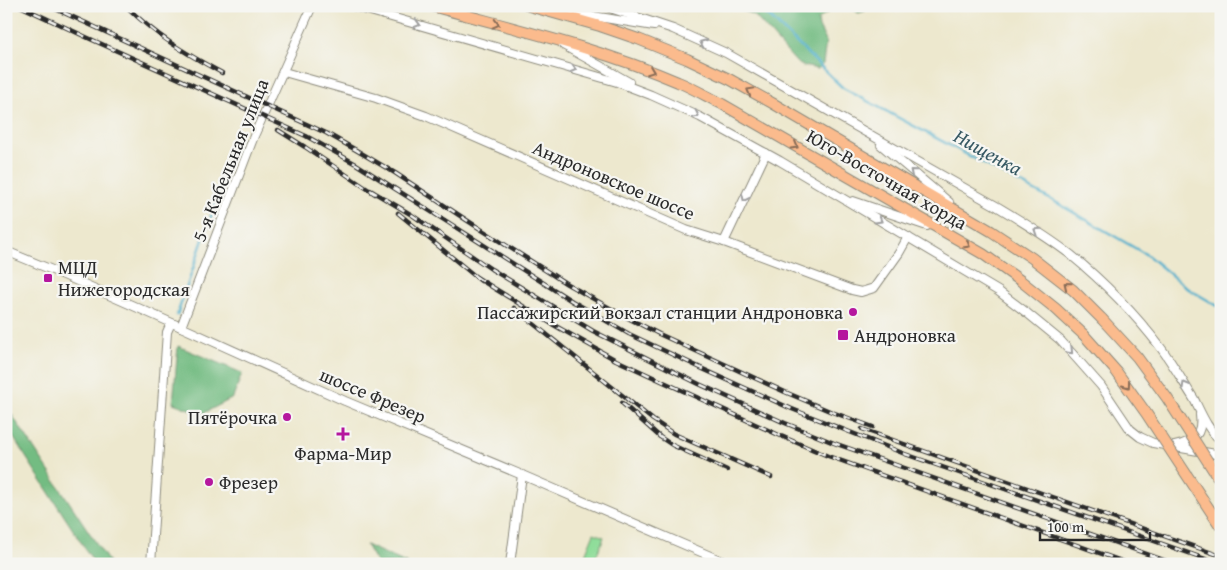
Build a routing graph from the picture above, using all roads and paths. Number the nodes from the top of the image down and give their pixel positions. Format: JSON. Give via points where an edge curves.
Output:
{"nodes":[{"id":1,"x":312,"y":6,"type":"edge"},
{"id":2,"x":353,"y":6,"type":"edge"},
{"id":3,"x":370,"y":6,"type":"edge"},
{"id":4,"x":432,"y":6,"type":"edge"},
{"id":5,"x":530,"y":6,"type":"edge"},
{"id":6,"x":604,"y":6,"type":"edge"},
{"id":7,"x":386,"y":16,"type":"junction"},
{"id":8,"x":673,"y":30,"type":"junction"},
{"id":9,"x":552,"y":39,"type":"junction"},
{"id":10,"x":284,"y":72,"type":"junction"},
{"id":11,"x":651,"y":95,"type":"junction"},
{"id":12,"x":868,"y":134,"type":"junction"},
{"id":13,"x":766,"y":154,"type":"junction"},
{"id":14,"x":836,"y":195,"type":"junction"},
{"id":15,"x":964,"y":215,"type":"junction"},
{"id":16,"x":942,"y":231,"type":"junction"},
{"id":17,"x":908,"y":237,"type":"junction"},
{"id":18,"x":724,"y":242,"type":"junction"},
{"id":19,"x":6,"y":251,"type":"edge"},
{"id":20,"x":170,"y":323,"type":"junction"},
{"id":21,"x":181,"y":327,"type":"junction"},
{"id":22,"x":1199,"y":409,"type":"junction"},
{"id":23,"x":1221,"y":440,"type":"edge"},
{"id":24,"x":1173,"y":446,"type":"junction"},
{"id":25,"x":1221,"y":455,"type":"edge"},
{"id":26,"x":522,"y":475,"type":"junction"},
{"id":27,"x":1221,"y":482,"type":"edge"},
{"id":28,"x":1221,"y":527,"type":"edge"},
{"id":29,"x":726,"y":563,"type":"edge"},
{"id":30,"x":151,"y":564,"type":"edge"},
{"id":31,"x":510,"y":564,"type":"edge"}],
"edges":[{"from":1,"to":10,"type":"street","name":"5-я Кабельная улица"},
{"from":2,"to":7,"type":"street"},
{"from":3,"to":7,"type":"street"},
{"from":4,"to":9,"type":"main road","name":"Юго-Восточная хорда","one_way":true},
{"from":5,"to":8,"type":"street"},
{"from":15,"to":5,"type":"main road","name":"Юго-Восточная хорда","one_way":true,"via":[[687,58],[600,26]]},
{"from":6,"to":8,"type":"street"},
{"from":7,"to":11,"type":"street","one_way":true,"via":[[617,82]]},
{"from":12,"to":8,"type":"street","one_way":true,"via":[[726,53]]},
{"from":9,"to":11,"type":"street"},
{"from":9,"to":16,"type":"main road","name":"Юго-Восточная хорда","one_way":true,"via":[[679,82]]},
{"from":10,"to":18,"type":"street","name":"Андроновское шоссе","via":[[426,116],[686,230]]},
{"from":10,"to":21,"type":"street","name":"5-я Кабельная улица","via":[[254,136]]},
{"from":11,"to":13,"type":"street","one_way":true,"via":[[700,116]]},
{"from":15,"to":12,"type":"street","one_way":true},
{"from":22,"to":12,"type":"street","one_way":true,"via":[[1162,349],[1116,296],[1071,255],[998,207]]},
{"from":13,"to":14,"type":"street"},
{"from":13,"to":18,"type":"street","one_way":true},
{"from":14,"to":16,"type":"street"},
{"from":14,"to":17,"type":"street","one_way":true},
{"from":27,"to":15,"type":"main road","name":"Юго-Восточная хорда","one_way":true,"bridge":true,"via":[[1167,398],[1137,357],[1102,319],[1073,290],[1032,258]]},
{"from":16,"to":28,"type":"main road","name":"Юго-Восточная хорда","one_way":true,"bridge":true,"via":[[1021,281],[1084,335],[1116,370]]},
{"from":17,"to":18,"type":"street","name":"Андроновское шоссе","via":[[874,288],[861,292]]},
{"from":17,"to":24,"type":"street","one_way":true,"via":[[998,291],[1060,340],[1101,386],[1130,429],[1140,438]]},
{"from":19,"to":20,"type":"street","name":"шоссе Фрезер"},
{"from":20,"to":21,"type":"street","name":"шоссе Фрезер"},
{"from":20,"to":30,"type":"street"},
{"from":21,"to":26,"type":"street","name":"шоссе Фрезер","via":[[345,401]]},
{"from":22,"to":23,"type":"street","via":[[1209,428]]},
{"from":22,"to":24,"type":"street","via":[[1201,424],[1197,436],[1187,443]]},
{"from":24,"to":25,"type":"street"},
{"from":26,"to":29,"type":"street","name":"шоссе Фрезер"},
{"from":26,"to":31,"type":"street"}]}
